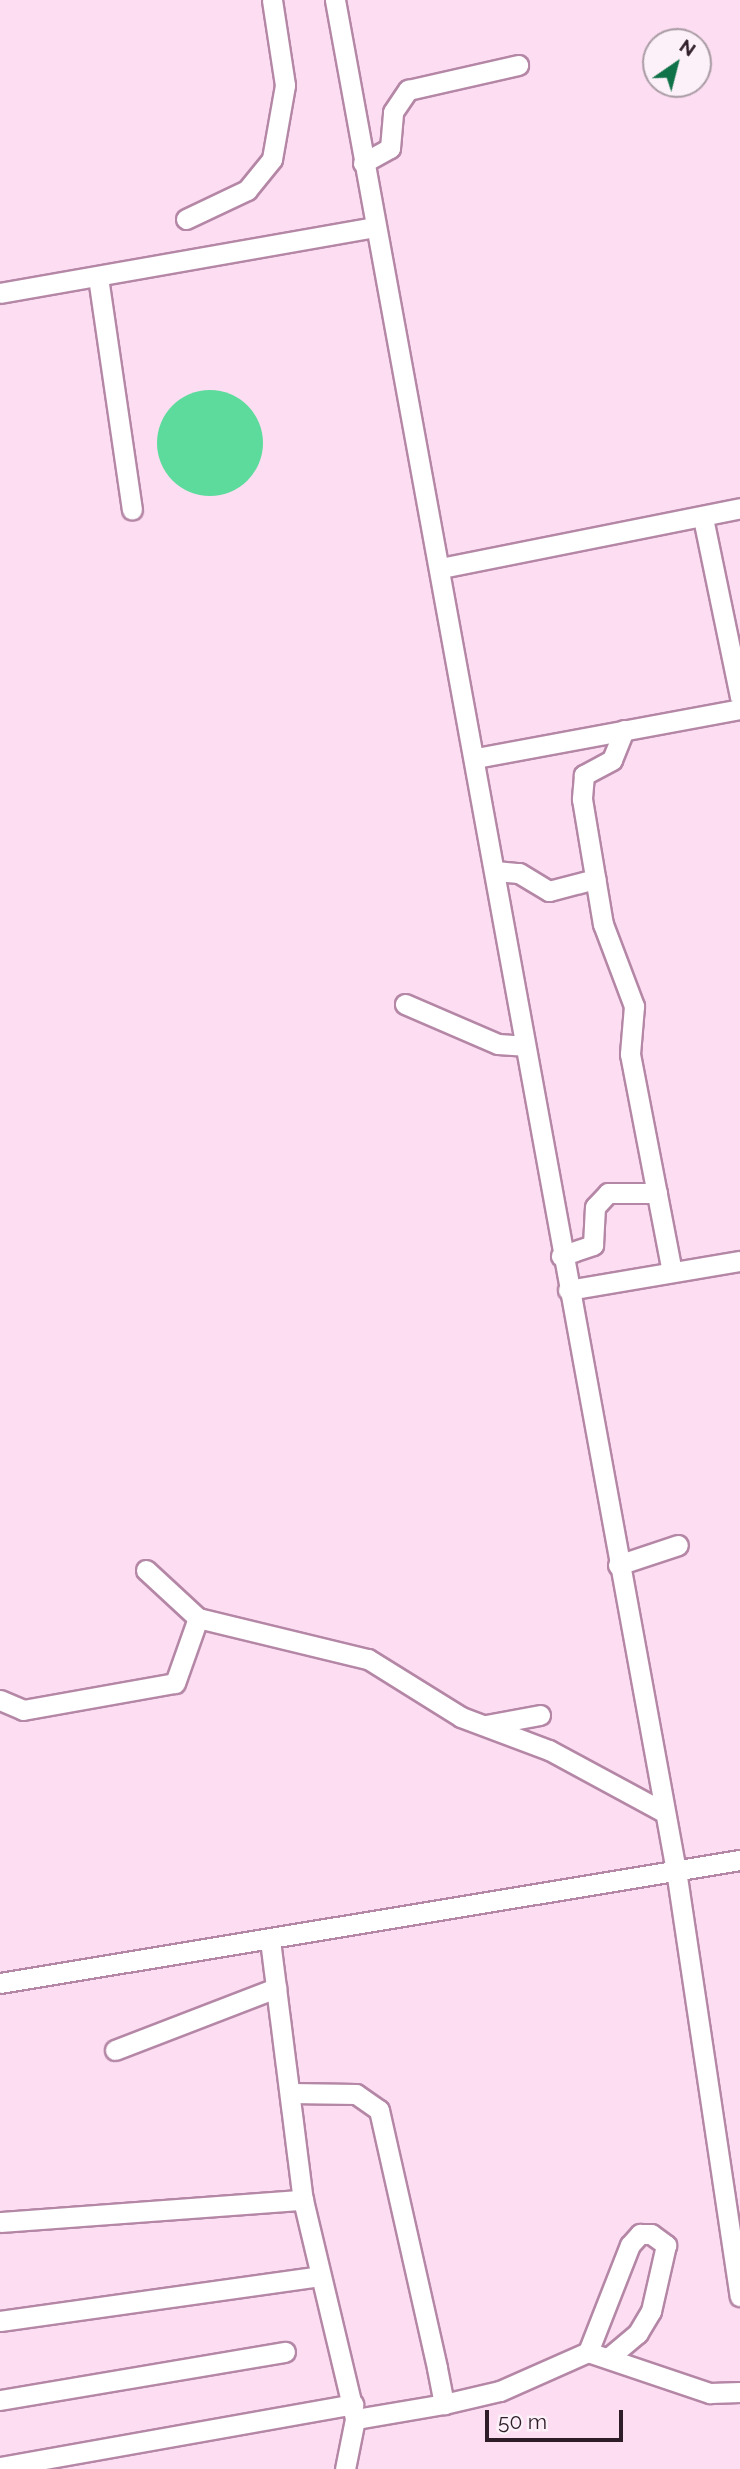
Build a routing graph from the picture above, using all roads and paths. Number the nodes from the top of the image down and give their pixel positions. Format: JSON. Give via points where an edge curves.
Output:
{"nodes":[{"id":1,"x":272,"y":0,"type":"edge"},
{"id":2,"x":335,"y":0,"type":"edge"},
{"id":3,"x":518,"y":65,"type":"dead end"},
{"id":4,"x":363,"y":163,"type":"junction"},
{"id":5,"x":186,"y":219,"type":"dead end"},
{"id":6,"x":373,"y":227,"type":"junction"},
{"id":7,"x":98,"y":278,"type":"junction"},
{"id":8,"x":0,"y":293,"type":"edge"},
{"id":9,"x":740,"y":508,"type":"edge"},
{"id":10,"x":132,"y":510,"type":"dead end"},
{"id":11,"x":703,"y":518,"type":"junction"},
{"id":12,"x":441,"y":568,"type":"junction"},
{"id":13,"x":740,"y":697,"type":"edge"},
{"id":14,"x":740,"y":709,"type":"edge"},
{"id":15,"x":624,"y":730,"type":"junction"},
{"id":16,"x":476,"y":758,"type":"junction"},
{"id":17,"x":495,"y":872,"type":"junction"},
{"id":18,"x":596,"y":879,"type":"junction"},
{"id":19,"x":405,"y":1004,"type":"dead end"},
{"id":20,"x":524,"y":1046,"type":"junction"},
{"id":21,"x":657,"y":1193,"type":"junction"},
{"id":22,"x":561,"y":1256,"type":"junction"},
{"id":23,"x":740,"y":1261,"type":"edge"},
{"id":24,"x":672,"y":1272,"type":"junction"},
{"id":25,"x":568,"y":1290,"type":"junction"},
{"id":26,"x":678,"y":1545,"type":"dead end"},
{"id":27,"x":618,"y":1565,"type":"junction"},
{"id":28,"x":146,"y":1570,"type":"dead end"},
{"id":29,"x":198,"y":1618,"type":"junction"},
{"id":30,"x":0,"y":1700,"type":"edge"},
{"id":31,"x":540,"y":1715,"type":"dead end"},
{"id":32,"x":481,"y":1726,"type":"junction"},
{"id":33,"x":662,"y":1811,"type":"junction"},
{"id":34,"x":740,"y":1860,"type":"edge"},
{"id":35,"x":676,"y":1870,"type":"junction"},
{"id":36,"x":270,"y":1940,"type":"junction"},
{"id":37,"x":0,"y":1983,"type":"edge"},
{"id":38,"x":276,"y":1988,"type":"junction"},
{"id":39,"x":115,"y":2050,"type":"dead end"},
{"id":40,"x":289,"y":2093,"type":"junction"},
{"id":41,"x":303,"y":2200,"type":"junction"},
{"id":42,"x":0,"y":2222,"type":"edge"},
{"id":43,"x":320,"y":2276,"type":"junction"},
{"id":44,"x":740,"y":2296,"type":"edge"},
{"id":45,"x":0,"y":2321,"type":"edge"},
{"id":46,"x":285,"y":2352,"type":"dead end"},
{"id":47,"x":587,"y":2352,"type":"junction"},
{"id":48,"x":611,"y":2356,"type":"junction"},
{"id":49,"x":740,"y":2392,"type":"edge"},
{"id":50,"x":0,"y":2400,"type":"edge"},
{"id":51,"x":444,"y":2404,"type":"junction"},
{"id":52,"x":354,"y":2412,"type":"junction"},
{"id":53,"x":0,"y":2467,"type":"edge"},
{"id":54,"x":345,"y":2469,"type":"edge"}],
"edges":[{"from":1,"to":5,"type":"street","via":[[285,85],[272,159],[247,190]]},
{"from":2,"to":4,"type":"street"},
{"from":3,"to":4,"type":"street","via":[[408,90],[393,112],[390,148]]},
{"from":4,"to":6,"type":"street"},
{"from":6,"to":7,"type":"street"},
{"from":6,"to":12,"type":"street"},
{"from":7,"to":8,"type":"street"},
{"from":7,"to":10,"type":"street"},
{"from":9,"to":11,"type":"street"},
{"from":11,"to":12,"type":"street"},
{"from":11,"to":13,"type":"street"},
{"from":12,"to":16,"type":"street"},
{"from":14,"to":15,"type":"street"},
{"from":15,"to":16,"type":"street"},
{"from":15,"to":18,"type":"street","via":[[612,760],[582,778]]},
{"from":16,"to":17,"type":"street"},
{"from":17,"to":18,"type":"street","via":[[519,873],[549,891]]},
{"from":17,"to":20,"type":"street"},
{"from":18,"to":21,"type":"street","via":[[615,966],[634,1006],[630,1055]]},
{"from":19,"to":20,"type":"street","via":[[498,1044]]},
{"from":20,"to":22,"type":"street"},
{"from":21,"to":22,"type":"street","via":[[608,1193],[595,1207],[593,1245]]},
{"from":21,"to":24,"type":"street"},
{"from":22,"to":25,"type":"street"},
{"from":23,"to":24,"type":"street"},
{"from":24,"to":25,"type":"street"},
{"from":25,"to":27,"type":"street"},
{"from":26,"to":27,"type":"street"},
{"from":27,"to":33,"type":"street"},
{"from":28,"to":29,"type":"street"},
{"from":29,"to":30,"type":"street","via":[[175,1683],[23,1710]]},
{"from":29,"to":32,"type":"street","via":[[368,1659]]},
{"from":31,"to":32,"type":"street"},
{"from":32,"to":33,"type":"street","via":[[549,1750]]},
{"from":33,"to":35,"type":"street"},
{"from":34,"to":35,"type":"street"},
{"from":35,"to":36,"type":"street"},
{"from":35,"to":44,"type":"street"},
{"from":36,"to":37,"type":"street"},
{"from":36,"to":38,"type":"street"},
{"from":38,"to":39,"type":"street"},
{"from":38,"to":40,"type":"street"},
{"from":40,"to":41,"type":"street"},
{"from":40,"to":51,"type":"street","via":[[356,2094],[379,2110]]},
{"from":41,"to":42,"type":"street"},
{"from":41,"to":43,"type":"street"},
{"from":43,"to":45,"type":"street"},
{"from":43,"to":52,"type":"street"},
{"from":46,"to":50,"type":"street"},
{"from":47,"to":48,"type":"street"},
{"from":47,"to":48,"type":"street","via":[[629,2245],[640,2234],[651,2234],[666,2245],[651,2311],[638,2333]]},
{"from":47,"to":51,"type":"street","via":[[500,2392]]},
{"from":48,"to":49,"type":"street","via":[[710,2393]]},
{"from":51,"to":52,"type":"street"},
{"from":52,"to":53,"type":"street"},
{"from":52,"to":54,"type":"street"}]}
